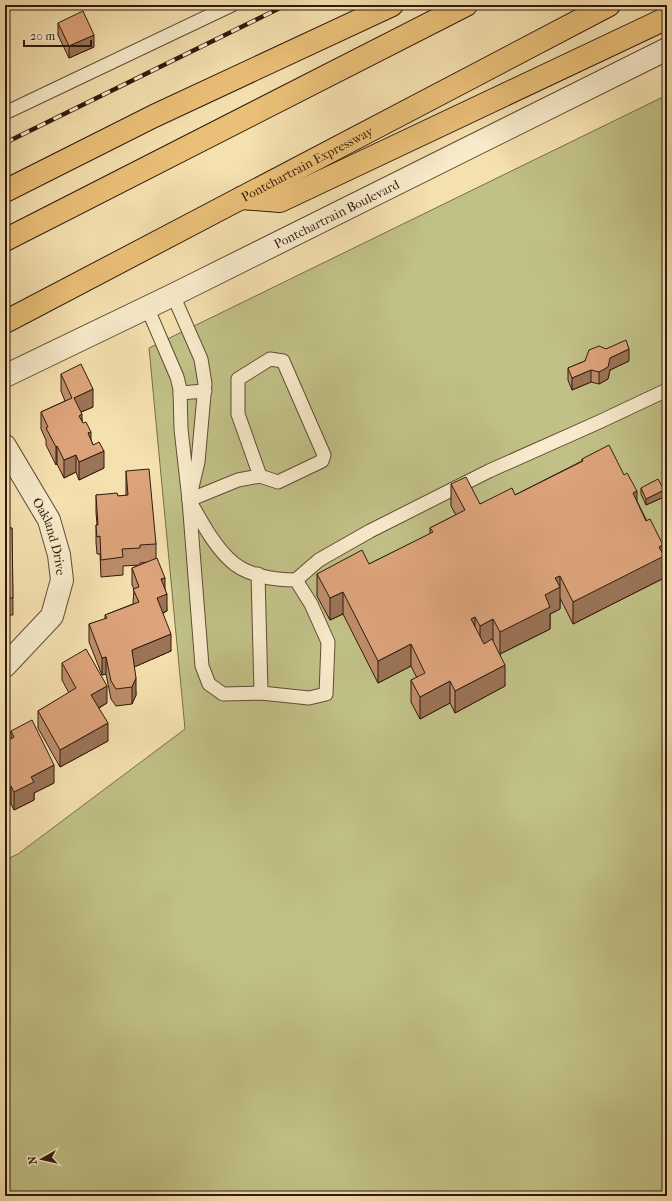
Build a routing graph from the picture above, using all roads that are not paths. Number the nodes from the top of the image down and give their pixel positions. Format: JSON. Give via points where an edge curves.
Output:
{"nodes":[{"id":1,"x":232,"y":5,"type":"edge"},
{"id":2,"x":392,"y":5,"type":"edge"},
{"id":3,"x":466,"y":5,"type":"edge"},
{"id":4,"x":609,"y":5,"type":"edge"},
{"id":5,"x":667,"y":18,"type":"edge"},
{"id":6,"x":667,"y":49,"type":"edge"},
{"id":7,"x":5,"y":113,"type":"edge"},
{"id":8,"x":5,"y":191,"type":"edge"},
{"id":9,"x":241,"y":198,"type":"junction"},
{"id":10,"x":5,"y":240,"type":"edge"},
{"id":11,"x":172,"y":295,"type":"junction"},
{"id":12,"x":147,"y":307,"type":"junction"},
{"id":13,"x":5,"y":322,"type":"edge"},
{"id":14,"x":5,"y":376,"type":"edge"},
{"id":15,"x":667,"y":390,"type":"edge"},
{"id":16,"x":205,"y":391,"type":"junction"},
{"id":17,"x":180,"y":393,"type":"junction"},
{"id":18,"x":5,"y":446,"type":"edge"},
{"id":19,"x":260,"y":476,"type":"junction"},
{"id":20,"x":189,"y":500,"type":"junction"},
{"id":21,"x":258,"y":574,"type":"junction"},
{"id":22,"x":296,"y":580,"type":"junction"},
{"id":23,"x":5,"y":666,"type":"edge"},
{"id":24,"x":261,"y":693,"type":"junction"}],
"edges":[{"from":1,"to":7,"type":"lane"},
{"from":2,"to":8,"type":"highway","via":[[154,116]]},
{"from":3,"to":10,"type":"highway"},
{"from":4,"to":9,"type":"highway","name":"Pontchartrain Expressway"},
{"from":5,"to":9,"type":"highway","via":[[280,201]]},
{"from":6,"to":11,"type":"street","name":"Pontchartrain Boulevard"},
{"from":9,"to":13,"type":"highway","name":"Pontchartrain Expressway"},
{"from":11,"to":12,"type":"street","name":"Pontchartrain Boulevard"},
{"from":11,"to":16,"type":"lane","via":[[201,359]]},
{"from":12,"to":14,"type":"street","name":"Pontchartrain Boulevard"},
{"from":12,"to":17,"type":"lane","via":[[177,377]]},
{"from":15,"to":22,"type":"lane","via":[[489,471],[370,531],[319,560]]},
{"from":16,"to":17,"type":"lane"},
{"from":16,"to":20,"type":"lane","via":[[198,462]]},
{"from":17,"to":20,"type":"lane","via":[[181,430]]},
{"from":18,"to":23,"type":"street","name":"Oakland Drive","via":[[48,520],[59,555],[62,580],[52,616]]},
{"from":19,"to":19,"type":"lane","via":[[278,482],[322,461],[324,455],[283,361],[270,359],[238,379],[238,414]]},
{"from":19,"to":20,"type":"lane","via":[[238,480]]},
{"from":20,"to":21,"type":"lane","via":[[211,536],[230,560],[248,572]]},
{"from":20,"to":24,"type":"lane","via":[[202,666],[209,684],[223,694]]},
{"from":21,"to":22,"type":"lane","via":[[275,580]]},
{"from":21,"to":24,"type":"lane"},
{"from":22,"to":24,"type":"lane","via":[[311,604],[328,642],[326,694],[309,698]]}]}
